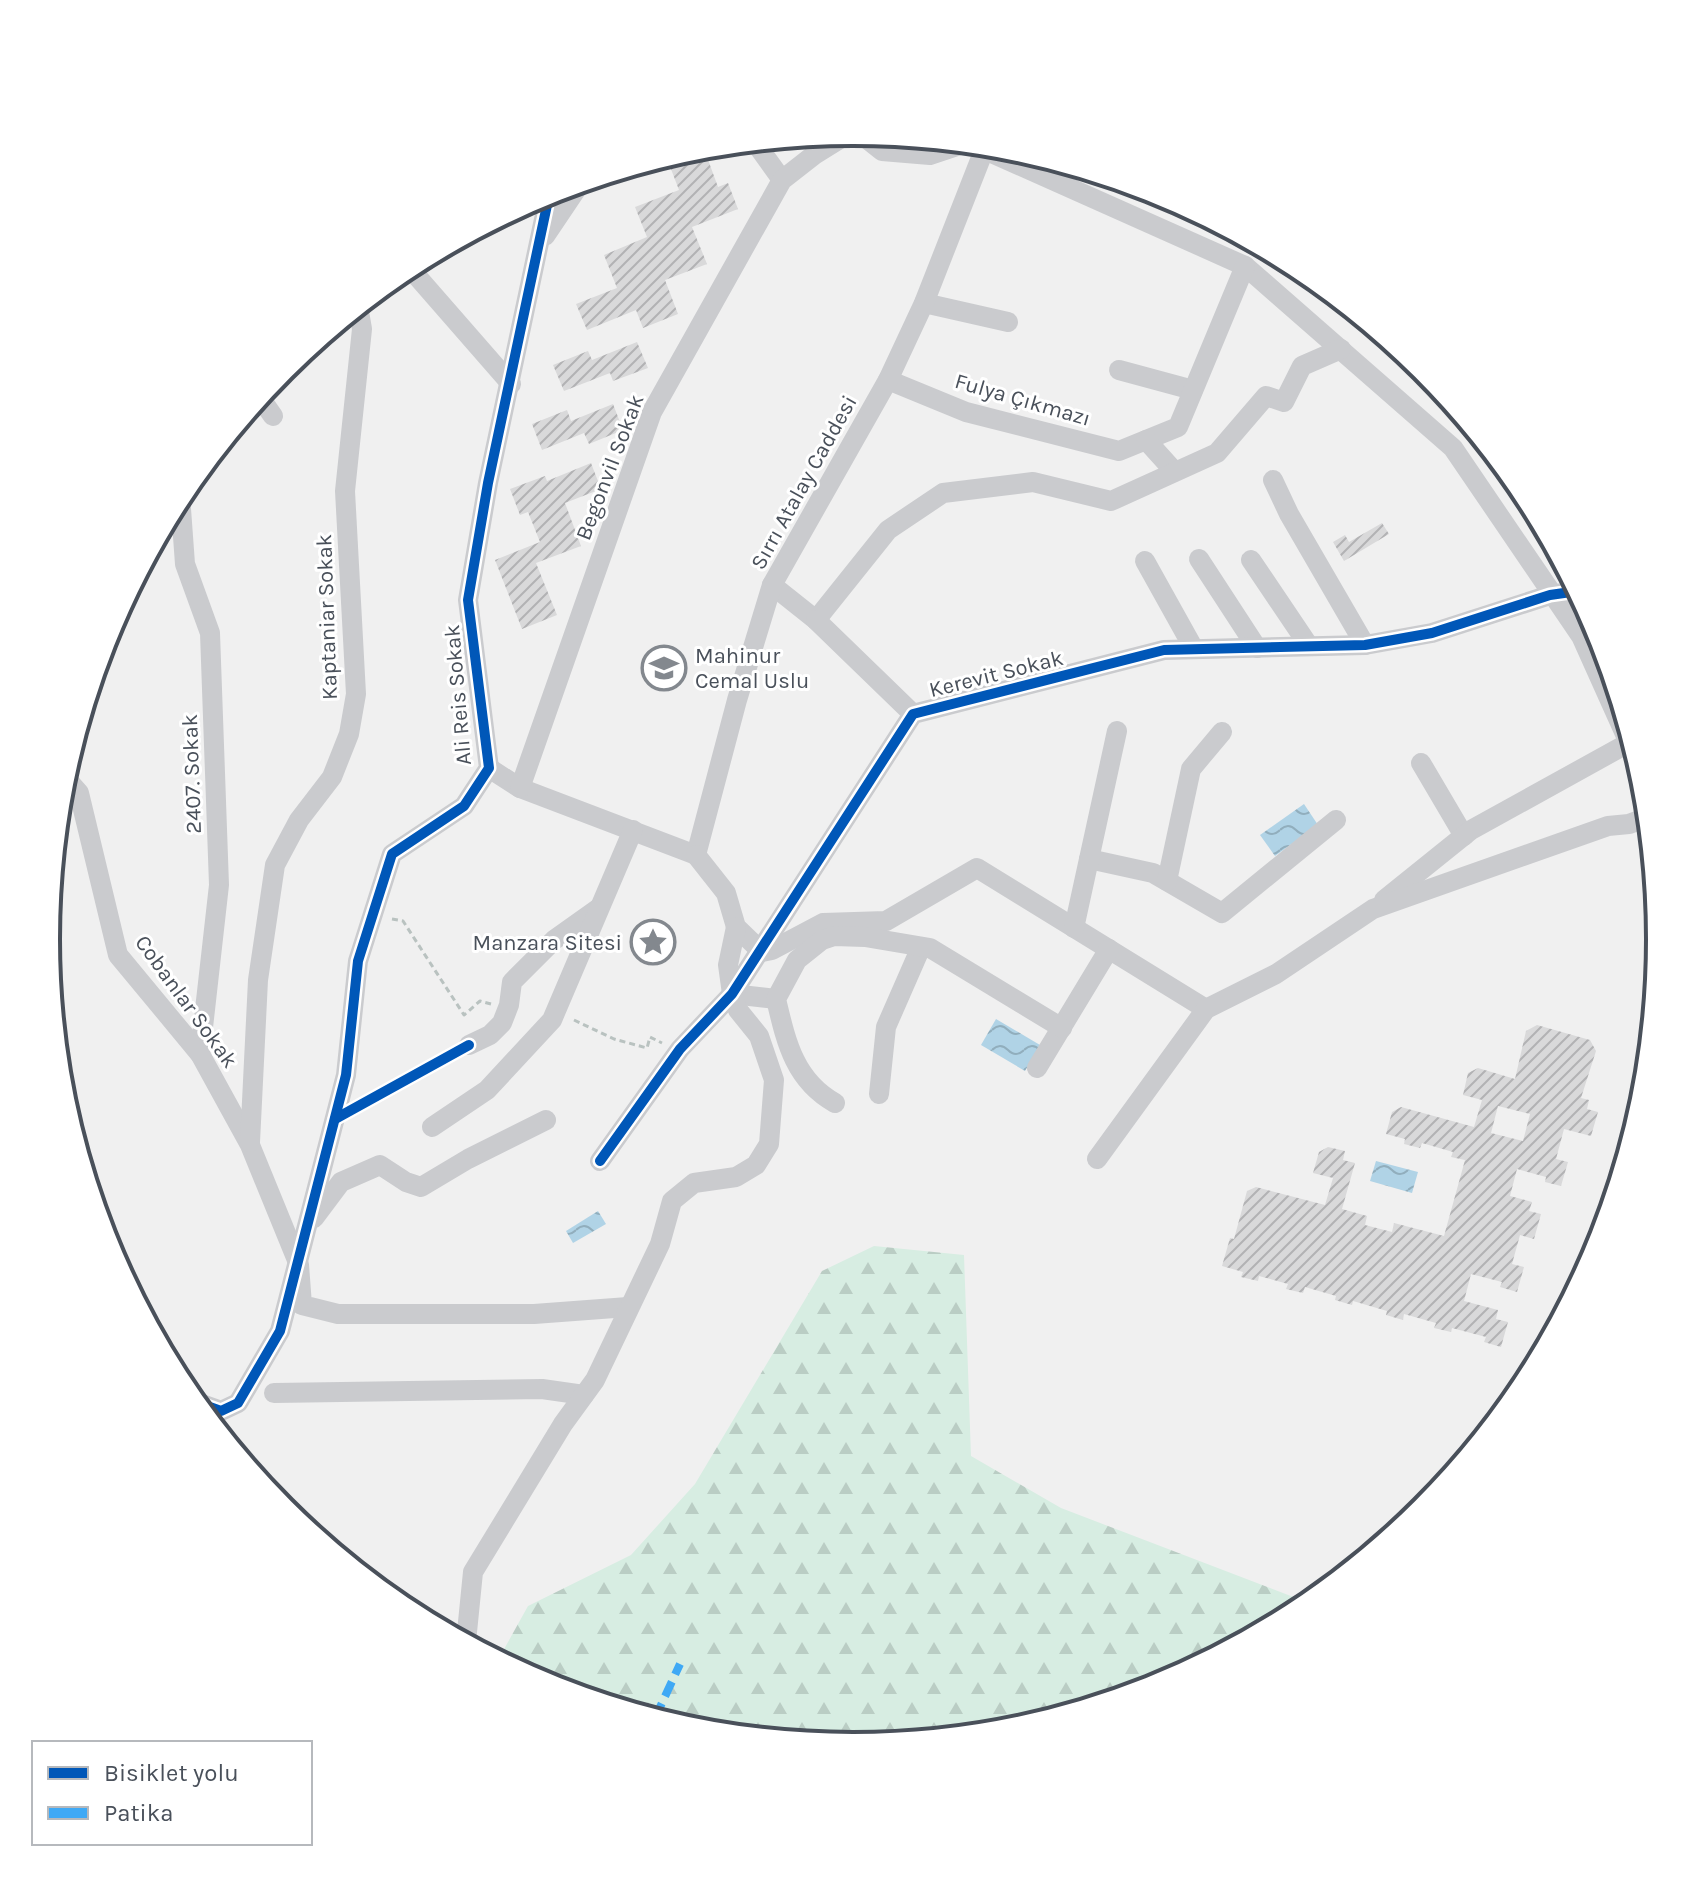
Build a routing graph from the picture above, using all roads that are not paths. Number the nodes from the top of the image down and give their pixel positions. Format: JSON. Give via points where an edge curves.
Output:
{"nodes":[{"id":1,"x":828,"y":146,"type":"edge"},
{"id":2,"x":876,"y":146,"type":"edge"},
{"id":3,"x":761,"y":151,"type":"edge"},
{"id":4,"x":950,"y":151,"type":"edge"},
{"id":5,"x":976,"y":155,"type":"edge"},
{"id":6,"x":1017,"y":163,"type":"edge"},
{"id":7,"x":782,"y":180,"type":"junction"},
{"id":8,"x":570,"y":199,"type":"edge"},
{"id":9,"x":547,"y":207,"type":"edge"},
{"id":10,"x":540,"y":242,"type":"junction"},
{"id":11,"x":1245,"y":266,"type":"junction"},
{"id":12,"x":417,"y":276,"type":"edge"},
{"id":13,"x":924,"y":303,"type":"junction"},
{"id":14,"x":360,"y":317,"type":"edge"},
{"id":15,"x":1008,"y":322,"type":"dead end"},
{"id":16,"x":1341,"y":349,"type":"junction"},
{"id":17,"x":1119,"y":370,"type":"dead end"},
{"id":18,"x":888,"y":380,"type":"junction"},
{"id":19,"x":511,"y":384,"type":"junction"},
{"id":20,"x":1193,"y":390,"type":"junction"},
{"id":21,"x":266,"y":406,"type":"edge"},
{"id":22,"x":273,"y":416,"type":"dead end"},
{"id":23,"x":1146,"y":440,"type":"junction"},
{"id":24,"x":1174,"y":471,"type":"junction"},
{"id":25,"x":1273,"y":480,"type":"dead end"},
{"id":26,"x":182,"y":517,"type":"edge"},
{"id":27,"x":1199,"y":559,"type":"dead end"},
{"id":28,"x":1251,"y":560,"type":"dead end"},
{"id":29,"x":1145,"y":561,"type":"dead end"},
{"id":30,"x":772,"y":585,"type":"junction"},
{"id":31,"x":1566,"y":593,"type":"edge"},
{"id":32,"x":1550,"y":595,"type":"junction"},
{"id":33,"x":816,"y":620,"type":"junction"},
{"id":34,"x":1365,"y":645,"type":"junction"},
{"id":35,"x":1309,"y":646,"type":"junction"},
{"id":36,"x":1257,"y":648,"type":"junction"},
{"id":37,"x":1194,"y":649,"type":"junction"},
{"id":38,"x":1605,"y":686,"type":"edge"},
{"id":39,"x":913,"y":714,"type":"junction"},
{"id":40,"x":1117,"y":731,"type":"dead end"},
{"id":41,"x":1222,"y":732,"type":"dead end"},
{"id":42,"x":1622,"y":747,"type":"edge"},
{"id":43,"x":1421,"y":763,"type":"dead end"},
{"id":44,"x":489,"y":768,"type":"junction"},
{"id":45,"x":520,"y":788,"type":"junction"},
{"id":46,"x":74,"y":791,"type":"edge"},
{"id":47,"x":1336,"y":820,"type":"dead end"},
{"id":48,"x":1637,"y":821,"type":"edge"},
{"id":49,"x":633,"y":830,"type":"junction"},
{"id":50,"x":1464,"y":836,"type":"junction"},
{"id":51,"x":696,"y":855,"type":"junction"},
{"id":52,"x":1089,"y":859,"type":"junction"},
{"id":53,"x":1167,"y":881,"type":"junction"},
{"id":54,"x":599,"y":908,"type":"junction"},
{"id":55,"x":1373,"y":909,"type":"junction"},
{"id":56,"x":736,"y":927,"type":"junction"},
{"id":57,"x":1074,"y":928,"type":"junction"},
{"id":58,"x":921,"y":947,"type":"junction"},
{"id":59,"x":1109,"y":949,"type":"junction"},
{"id":60,"x":762,"y":952,"type":"junction"},
{"id":61,"x":732,"y":994,"type":"junction"},
{"id":62,"x":776,"y":999,"type":"junction"},
{"id":63,"x":1206,"y":1009,"type":"junction"},
{"id":64,"x":1062,"y":1028,"type":"junction"},
{"id":65,"x":469,"y":1045,"type":"dead end"},
{"id":66,"x":200,"y":1054,"type":"junction"},
{"id":67,"x":1037,"y":1068,"type":"dead end"},
{"id":68,"x":879,"y":1094,"type":"dead end"},
{"id":69,"x":835,"y":1103,"type":"dead end"},
{"id":70,"x":546,"y":1120,"type":"dead end"},
{"id":71,"x":432,"y":1127,"type":"dead end"},
{"id":72,"x":250,"y":1145,"type":"junction"},
{"id":73,"x":1097,"y":1159,"type":"dead end"},
{"id":74,"x":600,"y":1161,"type":"dead end"},
{"id":75,"x":309,"y":1224,"type":"junction"},
{"id":76,"x":299,"y":1265,"type":"junction"},
{"id":77,"x":628,"y":1307,"type":"junction"},
{"id":78,"x":274,"y":1393,"type":"dead end"},
{"id":79,"x":584,"y":1395,"type":"junction"},
{"id":80,"x":215,"y":1409,"type":"edge"},
{"id":81,"x":467,"y":1631,"type":"edge"}],
"edges":[{"from":1,"to":7,"type":"street"},
{"from":2,"to":4,"type":"street","via":[[930,155]]},
{"from":3,"to":7,"type":"street"},
{"from":5,"to":13,"type":"street","name":"Sırrı Atalay Caddesi"},
{"from":6,"to":11,"type":"street"},
{"from":7,"to":45,"type":"street","name":"Begonvil Sokak","via":[[652,412]]},
{"from":8,"to":10,"type":"street","name":"Ali Reis Sokak"},
{"from":9,"to":10,"type":"street","name":"Ali Reis Sokak"},
{"from":10,"to":19,"type":"street","name":"Ali Reis Sokak"},
{"from":11,"to":16,"type":"street"},
{"from":11,"to":20,"type":"street","name":"Fulya Çıkmazı"},
{"from":12,"to":19,"type":"street"},
{"from":13,"to":15,"type":"street"},
{"from":13,"to":18,"type":"street","name":"Sırrı Atalay Caddesi"},
{"from":14,"to":72,"type":"street","name":"Kaptaniar Sokak","via":[[345,491],[356,694],[349,734],[332,777],[299,820],[275,865],[258,980]]},
{"from":16,"to":24,"type":"street","via":[[1302,366],[1284,402],[1266,396],[1217,453]]},
{"from":16,"to":32,"type":"street","via":[[1453,448]]},
{"from":17,"to":20,"type":"street"},
{"from":18,"to":23,"type":"street","name":"Fulya Çıkmazı","via":[[966,412],[1119,451]]},
{"from":18,"to":30,"type":"street","name":"Sırrı Atalay Caddesi"},
{"from":19,"to":44,"type":"street","name":"Ali Reis Sokak","via":[[468,600]]},
{"from":20,"to":23,"type":"street","name":"Fulya Çıkmazı","via":[[1178,427]]},
{"from":21,"to":22,"type":"street"},
{"from":23,"to":24,"type":"street"},
{"from":24,"to":33,"type":"street","via":[[1111,501],[1033,482],[943,493],[888,530]]},
{"from":25,"to":34,"type":"street"},
{"from":26,"to":66,"type":"street","name":"2407. Sokak","via":[[185,564],[210,633],[219,885]]},
{"from":27,"to":36,"type":"street"},
{"from":28,"to":35,"type":"street"},
{"from":29,"to":37,"type":"street"},
{"from":30,"to":33,"type":"street"},
{"from":30,"to":51,"type":"street","name":"Sırrı Atalay Caddesi"},
{"from":31,"to":32,"type":"street","name":"Kerevit Sokak"},
{"from":32,"to":34,"type":"street","name":"Kerevit Sokak","via":[[1432,633]]},
{"from":32,"to":38,"type":"street","via":[[1581,636]]},
{"from":33,"to":39,"type":"street","name":"Kerevit Sokak"},
{"from":34,"to":35,"type":"street","name":"Kerevit Sokak"},
{"from":35,"to":36,"type":"street","name":"Kerevit Sokak"},
{"from":36,"to":37,"type":"street","name":"Kerevit Sokak"},
{"from":37,"to":39,"type":"street","name":"Kerevit Sokak","via":[[1164,650]]},
{"from":39,"to":60,"type":"street","name":"Kerevit Sokak"},
{"from":40,"to":52,"type":"street"},
{"from":41,"to":53,"type":"street","via":[[1191,769]]},
{"from":42,"to":50,"type":"street"},
{"from":43,"to":50,"type":"street"},
{"from":44,"to":45,"type":"street"},
{"from":44,"to":75,"type":"street","name":"Ali Reis Sokak","via":[[464,806],[392,854],[358,961],[346,1075]]},
{"from":45,"to":49,"type":"street"},
{"from":46,"to":66,"type":"street","name":"Cobanlar Sokak","via":[[79,793],[118,955]]},
{"from":47,"to":53,"type":"street","via":[[1222,913]]},
{"from":48,"to":55,"type":"street","via":[[1608,826]]},
{"from":49,"to":51,"type":"street"},
{"from":49,"to":54,"type":"street"},
{"from":50,"to":55,"type":"street"},
{"from":51,"to":56,"type":"street","via":[[726,893]]},
{"from":52,"to":53,"type":"street"},
{"from":52,"to":57,"type":"street"},
{"from":54,"to":65,"type":"street","via":[[554,940],[512,982],[502,1023]]},
{"from":54,"to":71,"type":"street","via":[[552,1020],[487,1090]]},
{"from":55,"to":63,"type":"street","via":[[1276,974]]},
{"from":56,"to":60,"type":"street"},
{"from":56,"to":61,"type":"street","via":[[728,965]]},
{"from":57,"to":59,"type":"street"},
{"from":57,"to":60,"type":"street","via":[[977,868],[886,921],[823,923]]},
{"from":58,"to":62,"type":"street","via":[[865,937],[822,940],[797,960]]},
{"from":58,"to":64,"type":"street"},
{"from":58,"to":68,"type":"street","via":[[886,1027]]},
{"from":59,"to":63,"type":"street"},
{"from":59,"to":64,"type":"street"},
{"from":60,"to":61,"type":"street","name":"Kerevit Sokak"},
{"from":61,"to":62,"type":"street"},
{"from":61,"to":74,"type":"street","name":"Kerevit Sokak","via":[[680,1049]]},
{"from":61,"to":77,"type":"street","via":[[759,1036],[774,1080],[769,1144],[756,1165],[736,1177],[694,1183],[672,1201],[660,1244]]},
{"from":62,"to":69,"type":"street","via":[[800,1072]]},
{"from":63,"to":73,"type":"street"},
{"from":64,"to":67,"type":"street"},
{"from":66,"to":72,"type":"street","name":"Cobanlar Sokak"},
{"from":70,"to":75,"type":"street","via":[[421,1187],[380,1165],[361,1173],[341,1182]]},
{"from":72,"to":76,"type":"street","name":"Cobanlar Sokak"},
{"from":75,"to":76,"type":"street","name":"Ali Reis Sokak"},
{"from":76,"to":77,"type":"street","name":"Cobanlar Sokak","via":[[302,1305],[338,1314],[534,1314]]},
{"from":76,"to":80,"type":"street","name":"Ali Reis Sokak","via":[[280,1331],[238,1403]]},
{"from":77,"to":79,"type":"street"},
{"from":78,"to":79,"type":"street","via":[[542,1389]]},
{"from":79,"to":81,"type":"street","via":[[473,1572]]}]}
